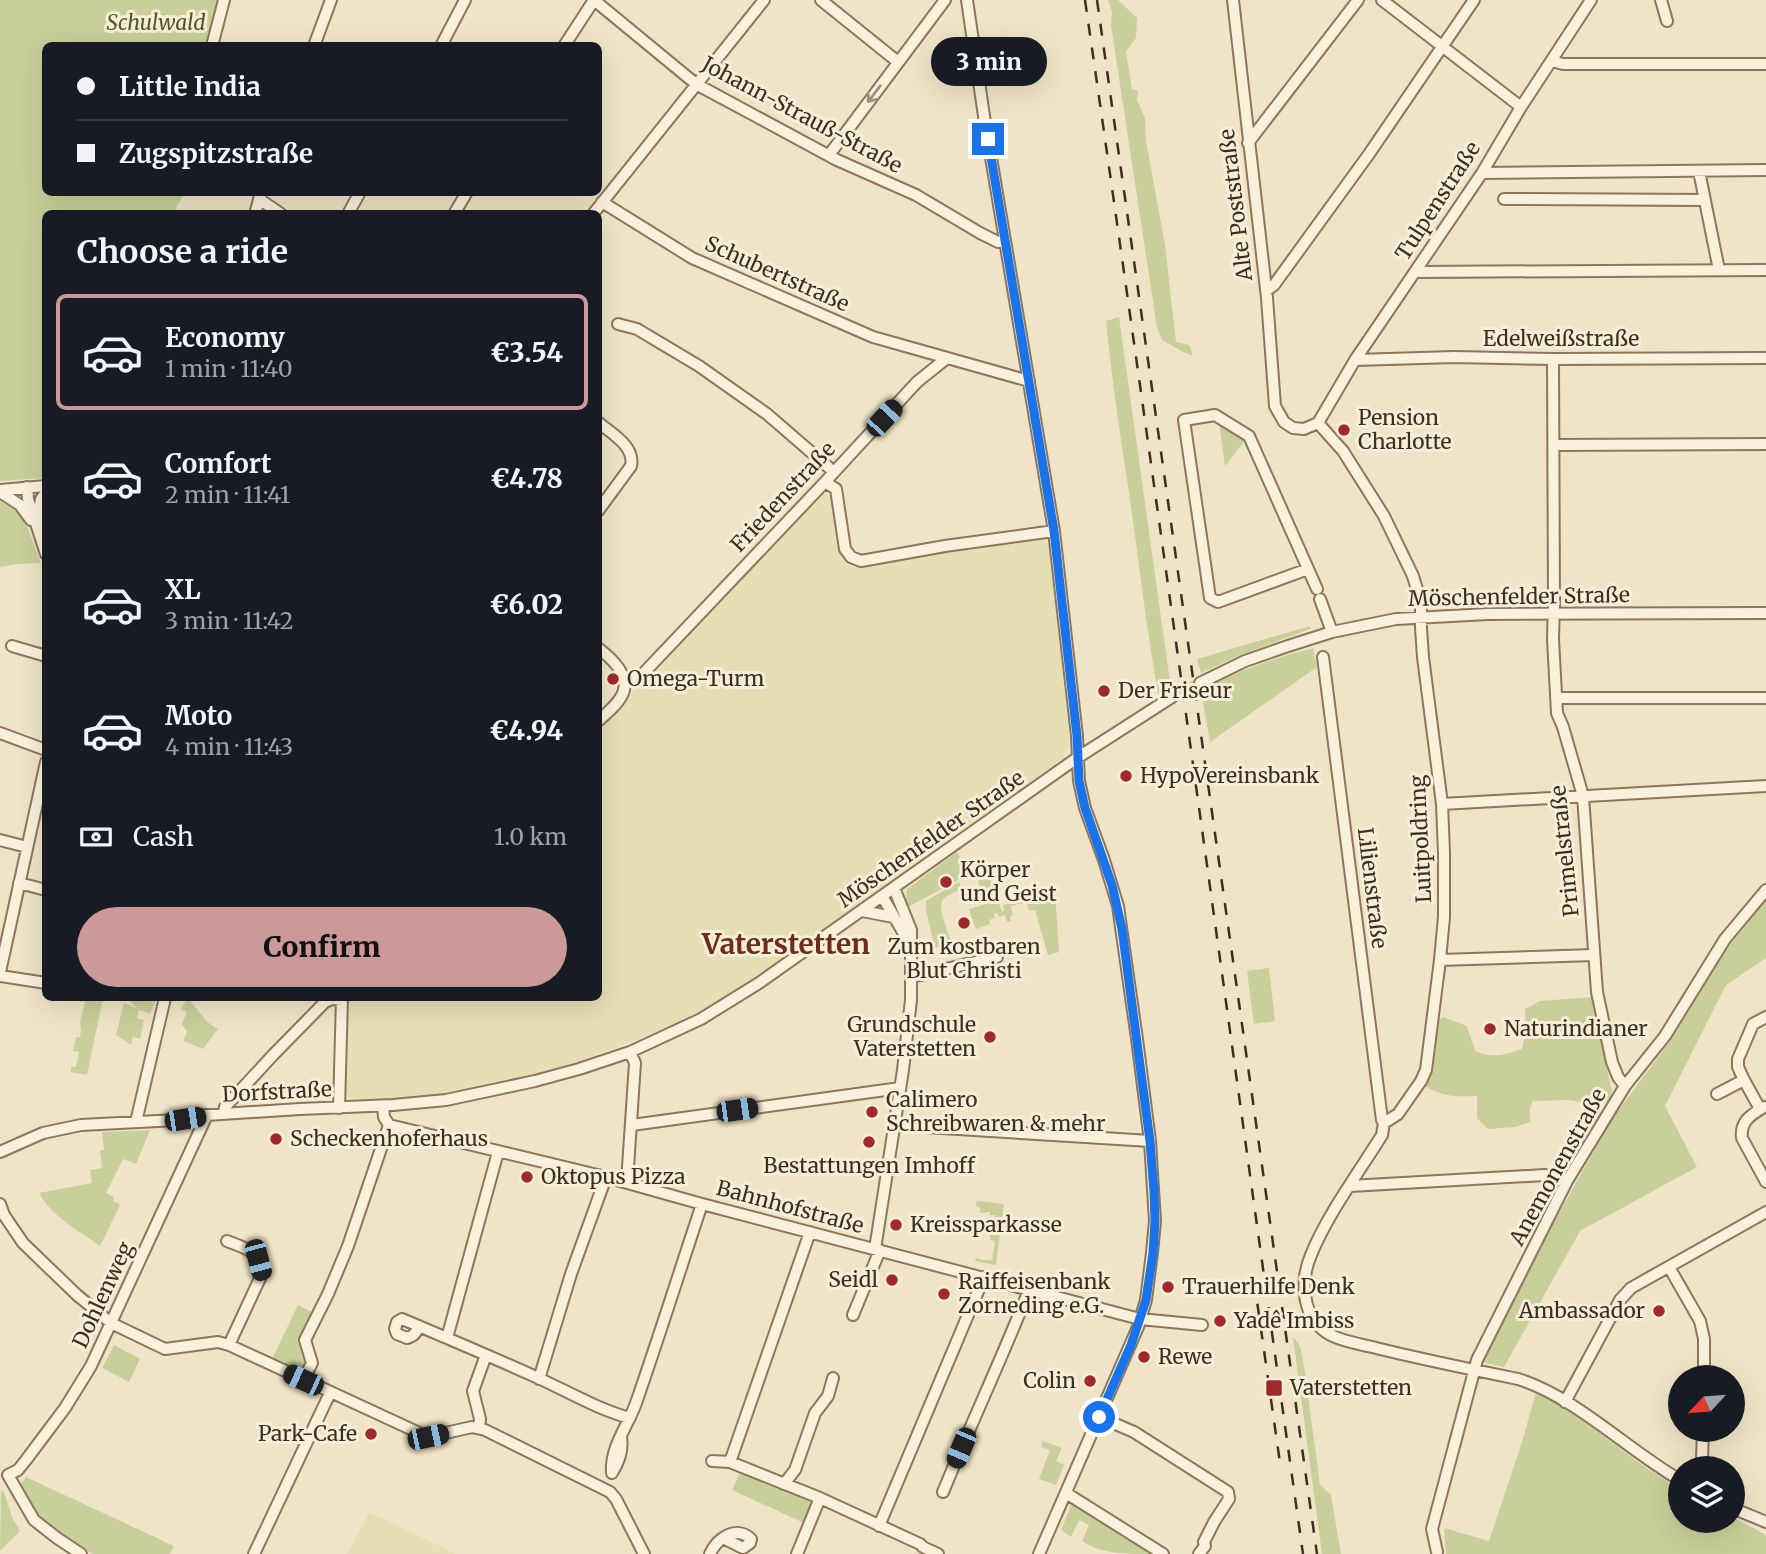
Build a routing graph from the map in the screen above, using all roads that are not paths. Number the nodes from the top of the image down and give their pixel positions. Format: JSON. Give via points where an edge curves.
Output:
{"nodes":[{"id":1,"x":224,"y":0,"type":"edge"},
{"id":2,"x":331,"y":0,"type":"edge"},
{"id":3,"x":465,"y":0,"type":"edge"},
{"id":4,"x":594,"y":0,"type":"edge"},
{"id":5,"x":764,"y":0,"type":"edge"},
{"id":6,"x":821,"y":0,"type":"edge"},
{"id":7,"x":945,"y":0,"type":"edge"},
{"id":8,"x":967,"y":0,"type":"edge"},
{"id":9,"x":1233,"y":0,"type":"edge"},
{"id":10,"x":1358,"y":0,"type":"edge"},
{"id":11,"x":1382,"y":0,"type":"edge"},
{"id":12,"x":1474,"y":0,"type":"edge"},
{"id":13,"x":1591,"y":0,"type":"edge"},
{"id":14,"x":1661,"y":0,"type":"edge"},
{"id":15,"x":1667,"y":20,"type":"dead end"},
{"id":16,"x":213,"y":42,"type":"edge"},
{"id":17,"x":315,"y":42,"type":"edge"},
{"id":18,"x":443,"y":42,"type":"edge"},
{"id":19,"x":567,"y":42,"type":"edge"},
{"id":20,"x":1442,"y":46,"type":"junction"},
{"id":21,"x":1552,"y":61,"type":"junction"},
{"id":22,"x":898,"y":62,"type":"junction"},
{"id":23,"x":1766,"y":64,"type":"edge"},
{"id":24,"x":696,"y":84,"type":"junction"},
{"id":25,"x":1521,"y":107,"type":"junction"},
{"id":26,"x":1248,"y":143,"type":"junction"},
{"id":27,"x":828,"y":155,"type":"junction"},
{"id":28,"x":1766,"y":170,"type":"edge"},
{"id":29,"x":1699,"y":172,"type":"junction"},
{"id":30,"x":1482,"y":173,"type":"junction"},
{"id":31,"x":260,"y":196,"type":"edge"},
{"id":32,"x":1504,"y":199,"type":"dead end"},
{"id":33,"x":1705,"y":200,"type":"junction"},
{"id":34,"x":602,"y":201,"type":"junction"},
{"id":35,"x":276,"y":210,"type":"edge"},
{"id":36,"x":596,"y":210,"type":"edge"},
{"id":37,"x":1005,"y":242,"type":"junction"},
{"id":38,"x":1719,"y":270,"type":"junction"},
{"id":39,"x":1766,"y":270,"type":"edge"},
{"id":40,"x":1416,"y":272,"type":"junction"},
{"id":41,"x":1266,"y":291,"type":"junction"},
{"id":42,"x":618,"y":324,"type":"dead end"},
{"id":43,"x":947,"y":358,"type":"junction"},
{"id":44,"x":1766,"y":358,"type":"edge"},
{"id":45,"x":1553,"y":359,"type":"junction"},
{"id":46,"x":1355,"y":360,"type":"junction"},
{"id":47,"x":1029,"y":381,"type":"junction"},
{"id":48,"x":1318,"y":424,"type":"junction"},
{"id":49,"x":602,"y":425,"type":"edge"},
{"id":50,"x":1766,"y":444,"type":"edge"},
{"id":51,"x":1554,"y":445,"type":"junction"},
{"id":52,"x":834,"y":472,"type":"junction"},
{"id":53,"x":825,"y":482,"type":"junction"},
{"id":54,"x":42,"y":485,"type":"edge"},
{"id":55,"x":27,"y":487,"type":"junction"},
{"id":56,"x":0,"y":491,"type":"edge"},
{"id":57,"x":42,"y":499,"type":"edge"},
{"id":58,"x":602,"y":506,"type":"edge"},
{"id":59,"x":37,"y":528,"type":"junction"},
{"id":60,"x":1054,"y":531,"type":"junction"},
{"id":61,"x":42,"y":542,"type":"edge"},
{"id":62,"x":1308,"y":569,"type":"junction"},
{"id":63,"x":1766,"y":613,"type":"edge"},
{"id":64,"x":1554,"y":614,"type":"junction"},
{"id":65,"x":1421,"y":617,"type":"junction"},
{"id":66,"x":1332,"y":632,"type":"junction"},
{"id":67,"x":12,"y":646,"type":"dead end"},
{"id":68,"x":602,"y":651,"type":"edge"},
{"id":69,"x":42,"y":655,"type":"edge"},
{"id":70,"x":1322,"y":657,"type":"dead end"},
{"id":71,"x":623,"y":678,"type":"junction"},
{"id":72,"x":1200,"y":682,"type":"tunnel mouth"},
{"id":73,"x":1172,"y":697,"type":"tunnel mouth"},
{"id":74,"x":1556,"y":698,"type":"junction"},
{"id":75,"x":1766,"y":698,"type":"edge"},
{"id":76,"x":602,"y":717,"type":"edge"},
{"id":77,"x":0,"y":733,"type":"edge"},
{"id":78,"x":42,"y":749,"type":"edge"},
{"id":79,"x":1077,"y":758,"type":"junction"},
{"id":80,"x":42,"y":780,"type":"edge"},
{"id":81,"x":1766,"y":786,"type":"edge"},
{"id":82,"x":1583,"y":796,"type":"junction"},
{"id":83,"x":1442,"y":804,"type":"junction"},
{"id":84,"x":32,"y":825,"type":"junction"},
{"id":85,"x":42,"y":827,"type":"edge"},
{"id":86,"x":0,"y":840,"type":"edge"},
{"id":87,"x":27,"y":847,"type":"junction"},
{"id":88,"x":19,"y":883,"type":"junction"},
{"id":89,"x":894,"y":888,"type":"junction"},
{"id":90,"x":42,"y":889,"type":"edge"},
{"id":91,"x":1766,"y":890,"type":"edge"},
{"id":92,"x":882,"y":896,"type":"junction"},
{"id":93,"x":862,"y":911,"type":"junction"},
{"id":94,"x":893,"y":917,"type":"junction"},
{"id":95,"x":911,"y":947,"type":"junction"},
{"id":96,"x":1594,"y":956,"type":"junction"},
{"id":97,"x":997,"y":957,"type":"dead end"},
{"id":98,"x":1440,"y":960,"type":"junction"},
{"id":99,"x":0,"y":974,"type":"edge"},
{"id":100,"x":912,"y":977,"type":"junction"},
{"id":101,"x":42,"y":982,"type":"edge"},
{"id":102,"x":164,"y":1001,"type":"edge"},
{"id":103,"x":327,"y":1001,"type":"edge"},
{"id":104,"x":342,"y":1001,"type":"edge"},
{"id":105,"x":1766,"y":1017,"type":"edge"},
{"id":106,"x":630,"y":1052,"type":"junction"},
{"id":107,"x":1744,"y":1080,"type":"junction"},
{"id":108,"x":1625,"y":1086,"type":"junction"},
{"id":109,"x":900,"y":1088,"type":"junction"},
{"id":110,"x":1717,"y":1094,"type":"dead end"},
{"id":111,"x":388,"y":1105,"type":"junction"},
{"id":112,"x":339,"y":1108,"type":"junction"},
{"id":113,"x":1763,"y":1108,"type":"edge"},
{"id":114,"x":224,"y":1114,"type":"junction"},
{"id":115,"x":208,"y":1115,"type":"junction"},
{"id":116,"x":136,"y":1122,"type":"junction"},
{"id":117,"x":1384,"y":1123,"type":"junction"},
{"id":118,"x":389,"y":1125,"type":"junction"},
{"id":119,"x":632,"y":1125,"type":"junction"},
{"id":120,"x":894,"y":1125,"type":"junction"},
{"id":121,"x":1150,"y":1141,"type":"junction"},
{"id":122,"x":0,"y":1152,"type":"edge"},
{"id":123,"x":498,"y":1152,"type":"junction"},
{"id":124,"x":606,"y":1177,"type":"junction"},
{"id":125,"x":1567,"y":1181,"type":"junction"},
{"id":126,"x":627,"y":1182,"type":"junction"},
{"id":127,"x":1766,"y":1182,"type":"edge"},
{"id":128,"x":1350,"y":1186,"type":"junction"},
{"id":129,"x":0,"y":1204,"type":"edge"},
{"id":130,"x":702,"y":1204,"type":"junction"},
{"id":131,"x":1766,"y":1212,"type":"edge"},
{"id":132,"x":810,"y":1232,"type":"junction"},
{"id":133,"x":227,"y":1241,"type":"dead end"},
{"id":134,"x":877,"y":1250,"type":"junction"},
{"id":135,"x":1669,"y":1267,"type":"junction"},
{"id":136,"x":984,"y":1277,"type":"junction"},
{"id":137,"x":1028,"y":1290,"type":"junction"},
{"id":138,"x":853,"y":1315,"type":"dead end"},
{"id":139,"x":1140,"y":1319,"type":"junction"},
{"id":140,"x":111,"y":1323,"type":"junction"},
{"id":141,"x":1202,"y":1325,"type":"dead end"},
{"id":142,"x":419,"y":1326,"type":"dead end"},
{"id":143,"x":447,"y":1338,"type":"junction"},
{"id":144,"x":229,"y":1345,"type":"junction"},
{"id":145,"x":486,"y":1356,"type":"junction"},
{"id":146,"x":1704,"y":1365,"type":"edge"},
{"id":147,"x":1473,"y":1370,"type":"junction"},
{"id":148,"x":539,"y":1378,"type":"junction"},
{"id":149,"x":834,"y":1378,"type":"dead end"},
{"id":150,"x":303,"y":1380,"type":"junction"},
{"id":151,"x":330,"y":1393,"type":"junction"},
{"id":152,"x":1565,"y":1402,"type":"junction"},
{"id":153,"x":1099,"y":1417,"type":"junction"},
{"id":154,"x":630,"y":1418,"type":"junction"},
{"id":155,"x":479,"y":1428,"type":"junction"},
{"id":156,"x":712,"y":1461,"type":"dead end"},
{"id":157,"x":730,"y":1462,"type":"junction"},
{"id":158,"x":1668,"y":1472,"type":"edge"},
{"id":159,"x":4,"y":1473,"type":"edge"},
{"id":160,"x":784,"y":1484,"type":"junction"},
{"id":161,"x":610,"y":1492,"type":"junction"},
{"id":162,"x":943,"y":1492,"type":"dead end"},
{"id":163,"x":1066,"y":1493,"type":"junction"},
{"id":164,"x":820,"y":1498,"type":"junction"},
{"id":165,"x":1745,"y":1514,"type":"edge"},
{"id":166,"x":1763,"y":1522,"type":"edge"},
{"id":167,"x":879,"y":1526,"type":"junction"},
{"id":168,"x":723,"y":1538,"type":"dead end"},
{"id":169,"x":1437,"y":1552,"type":"dead end"},
{"id":170,"x":81,"y":1554,"type":"edge"},
{"id":171,"x":254,"y":1554,"type":"edge"},
{"id":172,"x":644,"y":1554,"type":"edge"},
{"id":173,"x":710,"y":1554,"type":"edge"},
{"id":174,"x":797,"y":1554,"type":"edge"},
{"id":175,"x":938,"y":1554,"type":"edge"},
{"id":176,"x":1039,"y":1554,"type":"edge"},
{"id":177,"x":1163,"y":1554,"type":"edge"},
{"id":178,"x":1199,"y":1554,"type":"edge"}],
"edges":[{"from":1,"to":16,"type":"street"},
{"from":2,"to":17,"type":"street"},
{"from":3,"to":18,"type":"street"},
{"from":4,"to":19,"type":"street"},
{"from":4,"to":24,"type":"street","name":"Johann-Strauß-Straße"},
{"from":5,"to":24,"type":"street"},
{"from":6,"to":22,"type":"street"},
{"from":7,"to":22,"type":"street"},
{"from":8,"to":37,"type":"street"},
{"from":9,"to":26,"type":"street","name":"Alte Poststraße"},
{"from":10,"to":26,"type":"street"},
{"from":11,"to":20,"type":"street"},
{"from":12,"to":20,"type":"street"},
{"from":13,"to":21,"type":"street","name":"Tulpenstraße"},
{"from":14,"to":15,"type":"street"},
{"from":20,"to":25,"type":"street"},
{"from":20,"to":41,"type":"street","via":[[1362,164]]},
{"from":21,"to":23,"type":"street"},
{"from":21,"to":25,"type":"street","name":"Tulpenstraße"},
{"from":22,"to":27,"type":"street","one_way":true},
{"from":24,"to":27,"type":"street","name":"Johann-Strauß-Straße"},
{"from":24,"to":34,"type":"street"},
{"from":25,"to":30,"type":"street","name":"Tulpenstraße"},
{"from":26,"to":41,"type":"street","name":"Alte Poststraße"},
{"from":27,"to":37,"type":"street","name":"Johann-Strauß-Straße"},
{"from":28,"to":29,"type":"street"},
{"from":29,"to":30,"type":"street"},
{"from":29,"to":33,"type":"street"},
{"from":30,"to":40,"type":"street","name":"Tulpenstraße"},
{"from":31,"to":35,"type":"street"},
{"from":32,"to":33,"type":"street"},
{"from":33,"to":38,"type":"street"},
{"from":34,"to":36,"type":"street"},
{"from":34,"to":43,"type":"street","name":"Schubertstraße","via":[[692,258],[873,337]]},
{"from":37,"to":47,"type":"street"},
{"from":38,"to":39,"type":"street"},
{"from":38,"to":40,"type":"street"},
{"from":40,"to":46,"type":"street","name":"Tulpenstraße"},
{"from":41,"to":48,"type":"street","name":"Alte Poststraße","via":[[1275,405],[1293,428]]},
{"from":42,"to":52,"type":"street","via":[[637,329],[699,366],[767,414]]},
{"from":43,"to":47,"type":"street"},
{"from":43,"to":52,"type":"street","name":"Friedenstraße","via":[[917,382]]},
{"from":44,"to":45,"type":"street","name":"Edelweißstraße"},
{"from":45,"to":46,"type":"street","name":"Edelweißstraße"},
{"from":45,"to":51,"type":"street","name":"Primelstraße"},
{"from":46,"to":48,"type":"street","name":"Tulpenstraße"},
{"from":47,"to":60,"type":"street"},
{"from":48,"to":65,"type":"street","name":"Luitpoldring","via":[[1343,451],[1384,516],[1413,576]]},
{"from":49,"to":58,"type":"street","via":[[633,458]]},
{"from":50,"to":51,"type":"street"},
{"from":51,"to":64,"type":"street","name":"Primelstraße"},
{"from":52,"to":53,"type":"street","name":"Friedenstraße"},
{"from":53,"to":60,"type":"street","via":[[836,489],[845,549],[861,561]]},
{"from":53,"to":71,"type":"street","name":"Friedenstraße","via":[[638,679]]},
{"from":54,"to":55,"type":"street"},
{"from":55,"to":56,"type":"street"},
{"from":55,"to":59,"type":"street"},
{"from":56,"to":59,"type":"street","via":[[20,505]]},
{"from":57,"to":59,"type":"street"},
{"from":59,"to":61,"type":"street"},
{"from":60,"to":79,"type":"street"},
{"from":62,"to":62,"type":"street","via":[[1218,602],[1210,598],[1184,420],[1215,415],[1250,436]]},
{"from":62,"to":66,"type":"street"},
{"from":63,"to":64,"type":"street","name":"Möschenfelder Straße"},
{"from":64,"to":65,"type":"street","name":"Möschenfelder Straße"},
{"from":64,"to":74,"type":"street","name":"Primelstraße"},
{"from":65,"to":66,"type":"street","name":"Möschenfelder Straße"},
{"from":65,"to":83,"type":"street","name":"Luitpoldring"},
{"from":66,"to":72,"type":"street","name":"Möschenfelder Straße","via":[[1245,661]]},
{"from":67,"to":69,"type":"street"},
{"from":68,"to":71,"type":"street"},
{"from":70,"to":117,"type":"street","name":"Lilienstraße"},
{"from":71,"to":76,"type":"street","via":[[624,691]]},
{"from":73,"to":79,"type":"street","name":"Möschenfelder Straße"},
{"from":74,"to":75,"type":"street"},
{"from":74,"to":82,"type":"street","name":"Primelstraße"},
{"from":77,"to":78,"type":"street"},
{"from":79,"to":89,"type":"street","name":"Möschenfelder Straße"},
{"from":79,"to":121,"type":"street","via":[[1085,808],[1122,929]]},
{"from":80,"to":84,"type":"street"},
{"from":81,"to":82,"type":"street"},
{"from":82,"to":83,"type":"street"},
{"from":82,"to":96,"type":"street","name":"Primelstraße"},
{"from":83,"to":98,"type":"street","name":"Luitpoldring"},
{"from":84,"to":85,"type":"street"},
{"from":84,"to":87,"type":"street"},
{"from":86,"to":87,"type":"street"},
{"from":87,"to":88,"type":"street"},
{"from":88,"to":90,"type":"street"},
{"from":88,"to":99,"type":"street"},
{"from":89,"to":92,"type":"street","name":"Möschenfelder Straße"},
{"from":89,"to":95,"type":"street","via":[[911,930]]},
{"from":91,"to":108,"type":"street","name":"Anemonenstraße","via":[[1725,939],[1665,1035]]},
{"from":92,"to":93,"type":"street","name":"Möschenfelder Straße"},
{"from":92,"to":94,"type":"street"},
{"from":93,"to":94,"type":"street"},
{"from":93,"to":106,"type":"street","name":"Möschenfelder Straße","via":[[737,997]]},
{"from":94,"to":95,"type":"street"},
{"from":95,"to":100,"type":"street"},
{"from":96,"to":98,"type":"street"},
{"from":96,"to":108,"type":"street","name":"Primelstraße","via":[[1612,1062]]},
{"from":97,"to":100,"type":"street"},
{"from":98,"to":117,"type":"street","name":"Luitpoldring","via":[[1426,1070],[1398,1114]]},
{"from":99,"to":101,"type":"street"},
{"from":100,"to":109,"type":"street"},
{"from":102,"to":116,"type":"street"},
{"from":103,"to":114,"type":"street","via":[[225,1107]]},
{"from":104,"to":112,"type":"street"},
{"from":105,"to":107,"type":"street","via":[[1753,1024],[1738,1059]]},
{"from":106,"to":111,"type":"street","name":"Möschenfelder Straße","via":[[511,1087]]},
{"from":106,"to":119,"type":"street","via":[[635,1063]]},
{"from":107,"to":110,"type":"street"},
{"from":107,"to":113,"type":"street"},
{"from":108,"to":125,"type":"street","name":"Anemonenstraße"},
{"from":109,"to":119,"type":"street"},
{"from":109,"to":120,"type":"street"},
{"from":111,"to":112,"type":"street","name":"Dorfstraße"},
{"from":111,"to":118,"type":"street","via":[[384,1116]]},
{"from":112,"to":114,"type":"street","name":"Dorfstraße"},
{"from":113,"to":127,"type":"street","via":[[1749,1116],[1741,1131]]},
{"from":114,"to":115,"type":"street","name":"Dorfstraße"},
{"from":115,"to":116,"type":"street","name":"Dorfstraße"},
{"from":115,"to":140,"type":"street","name":"Dohlenweg"},
{"from":116,"to":122,"type":"street","name":"Dorfstraße","via":[[55,1129]]},
{"from":117,"to":128,"type":"street","name":"Luitpoldring","via":[[1382,1135]]},
{"from":118,"to":123,"type":"street","name":"Bahnhofstraße"},
{"from":118,"to":150,"type":"street","via":[[348,1246],[305,1340],[312,1363]]},
{"from":119,"to":126,"type":"street"},
{"from":120,"to":121,"type":"street"},
{"from":120,"to":134,"type":"street"},
{"from":121,"to":139,"type":"street","via":[[1155,1221]]},
{"from":123,"to":124,"type":"street","name":"Bahnhofstraße"},
{"from":123,"to":143,"type":"street"},
{"from":124,"to":126,"type":"street","name":"Bahnhofstraße"},
{"from":124,"to":148,"type":"street"},
{"from":125,"to":128,"type":"street","via":[[1545,1175]]},
{"from":125,"to":147,"type":"street","name":"Anemonenstraße"},
{"from":126,"to":130,"type":"street","name":"Bahnhofstraße"},
{"from":128,"to":147,"type":"street","name":"Luitpoldring","via":[[1326,1224],[1305,1275],[1306,1300],[1317,1324],[1334,1336]]},
{"from":129,"to":140,"type":"street","via":[[23,1243]]},
{"from":130,"to":132,"type":"street","name":"Bahnhofstraße"},
{"from":130,"to":154,"type":"street"},
{"from":131,"to":135,"type":"street"},
{"from":132,"to":134,"type":"street","name":"Bahnhofstraße"},
{"from":132,"to":157,"type":"street"},
{"from":133,"to":144,"type":"street","via":[[251,1251],[262,1274]]},
{"from":134,"to":136,"type":"street","name":"Bahnhofstraße"},
{"from":134,"to":138,"type":"street"},
{"from":135,"to":146,"type":"street","via":[[1700,1321]]},
{"from":135,"to":152,"type":"street","via":[[1631,1288],[1620,1300]]},
{"from":136,"to":137,"type":"street","name":"Bahnhofstraße"},
{"from":136,"to":167,"type":"street"},
{"from":137,"to":139,"type":"street","name":"Bahnhofstraße"},
{"from":137,"to":162,"type":"street"},
{"from":139,"to":141,"type":"street","name":"Bahnhofstraße"},
{"from":139,"to":153,"type":"street"},
{"from":140,"to":144,"type":"street","via":[[165,1349],[218,1342]]},
{"from":140,"to":159,"type":"street","name":"Dohlenweg","via":[[65,1408],[18,1469]]},
{"from":142,"to":143,"type":"street"},
{"from":143,"to":145,"type":"street"},
{"from":144,"to":150,"type":"street"},
{"from":145,"to":148,"type":"street"},
{"from":145,"to":155,"type":"street","via":[[473,1391]]},
{"from":147,"to":152,"type":"street","via":[[1528,1382]]},
{"from":147,"to":169,"type":"street","name":"Anemonenstraße","via":[[1432,1529]]},
{"from":148,"to":154,"type":"street"},
{"from":149,"to":160,"type":"street","via":[[815,1413],[795,1470]]},
{"from":150,"to":151,"type":"street"},
{"from":151,"to":155,"type":"street","via":[[428,1437]]},
{"from":151,"to":171,"type":"street"},
{"from":152,"to":158,"type":"street"},
{"from":153,"to":163,"type":"street"},
{"from":153,"to":178,"type":"street","via":[[1134,1432],[1228,1492],[1229,1499]]},
{"from":154,"to":161,"type":"street","via":[[611,1465]]},
{"from":155,"to":161,"type":"street"},
{"from":156,"to":157,"type":"street"},
{"from":157,"to":160,"type":"street"},
{"from":159,"to":170,"type":"street","via":[[34,1520]]},
{"from":160,"to":164,"type":"street"},
{"from":161,"to":172,"type":"street"},
{"from":163,"to":176,"type":"street"},
{"from":163,"to":177,"type":"street"},
{"from":164,"to":167,"type":"street"},
{"from":164,"to":174,"type":"street"},
{"from":165,"to":166,"type":"street"},
{"from":167,"to":175,"type":"street"},
{"from":168,"to":173,"type":"street"}]}
